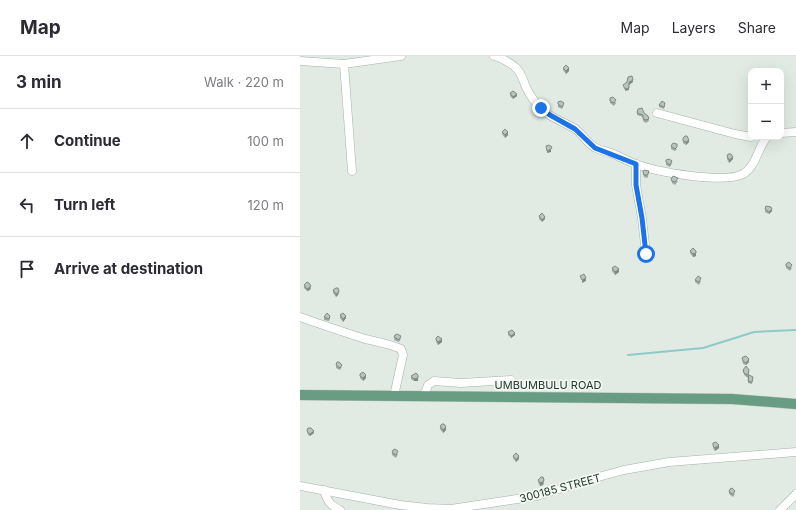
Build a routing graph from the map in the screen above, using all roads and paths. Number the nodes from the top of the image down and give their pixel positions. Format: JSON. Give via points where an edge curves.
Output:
{"nodes":[{"id":1,"x":401,"y":56,"type":"edge"},
{"id":2,"x":494,"y":56,"type":"edge"},
{"id":3,"x":300,"y":61,"type":"edge"},
{"id":4,"x":344,"y":64,"type":"junction"},
{"id":5,"x":656,"y":114,"type":"dead end"},
{"id":6,"x":784,"y":132,"type":"edge"},
{"id":7,"x":796,"y":132,"type":"edge"},
{"id":8,"x":748,"y":136,"type":"edge"},
{"id":9,"x":765,"y":140,"type":"edge"},
{"id":10,"x":636,"y":164,"type":"junction"},
{"id":11,"x":352,"y":171,"type":"dead end"},
{"id":12,"x":646,"y":254,"type":"dead end"},
{"id":13,"x":300,"y":317,"type":"edge"},
{"id":14,"x":511,"y":380,"type":"dead end"},
{"id":15,"x":300,"y":395,"type":"edge"},
{"id":16,"x":394,"y":396,"type":"junction"},
{"id":17,"x":424,"y":396,"type":"junction"},
{"id":18,"x":796,"y":404,"type":"edge"},
{"id":19,"x":796,"y":452,"type":"edge"},
{"id":20,"x":300,"y":486,"type":"edge"},
{"id":21,"x":324,"y":490,"type":"junction"},
{"id":22,"x":796,"y":494,"type":"edge"},
{"id":23,"x":340,"y":510,"type":"edge"},
{"id":24,"x":780,"y":510,"type":"edge"}],
"edges":[{"from":1,"to":4,"type":"street"},
{"from":2,"to":10,"type":"street","via":[[516,67],[531,96],[550,115],[575,129],[595,148]]},
{"from":3,"to":4,"type":"street"},
{"from":4,"to":11,"type":"street"},
{"from":5,"to":8,"type":"street"},
{"from":6,"to":7,"type":"street"},
{"from":9,"to":10,"type":"street","via":[[752,166],[744,174],[736,177],[710,178]]},
{"from":10,"to":12,"type":"street","via":[[636,185]]},
{"from":13,"to":16,"type":"street","via":[[401,349],[403,355]]},
{"from":14,"to":17,"type":"street","via":[[461,383],[434,381],[428,385]]},
{"from":15,"to":16,"type":"main road","name":"UMBUMBULU ROAD"},
{"from":16,"to":17,"type":"main road","name":"UMBUMBULU ROAD"},
{"from":17,"to":18,"type":"main road","name":"UMBUMBULU ROAD","via":[[732,399]]},
{"from":19,"to":21,"type":"street","name":"300185 STREET","via":[[669,462],[624,470],[537,496],[451,509],[400,505]]},
{"from":20,"to":21,"type":"street","name":"300185 STREET"},
{"from":21,"to":23,"type":"street","via":[[330,505]]},
{"from":22,"to":24,"type":"street"}]}
